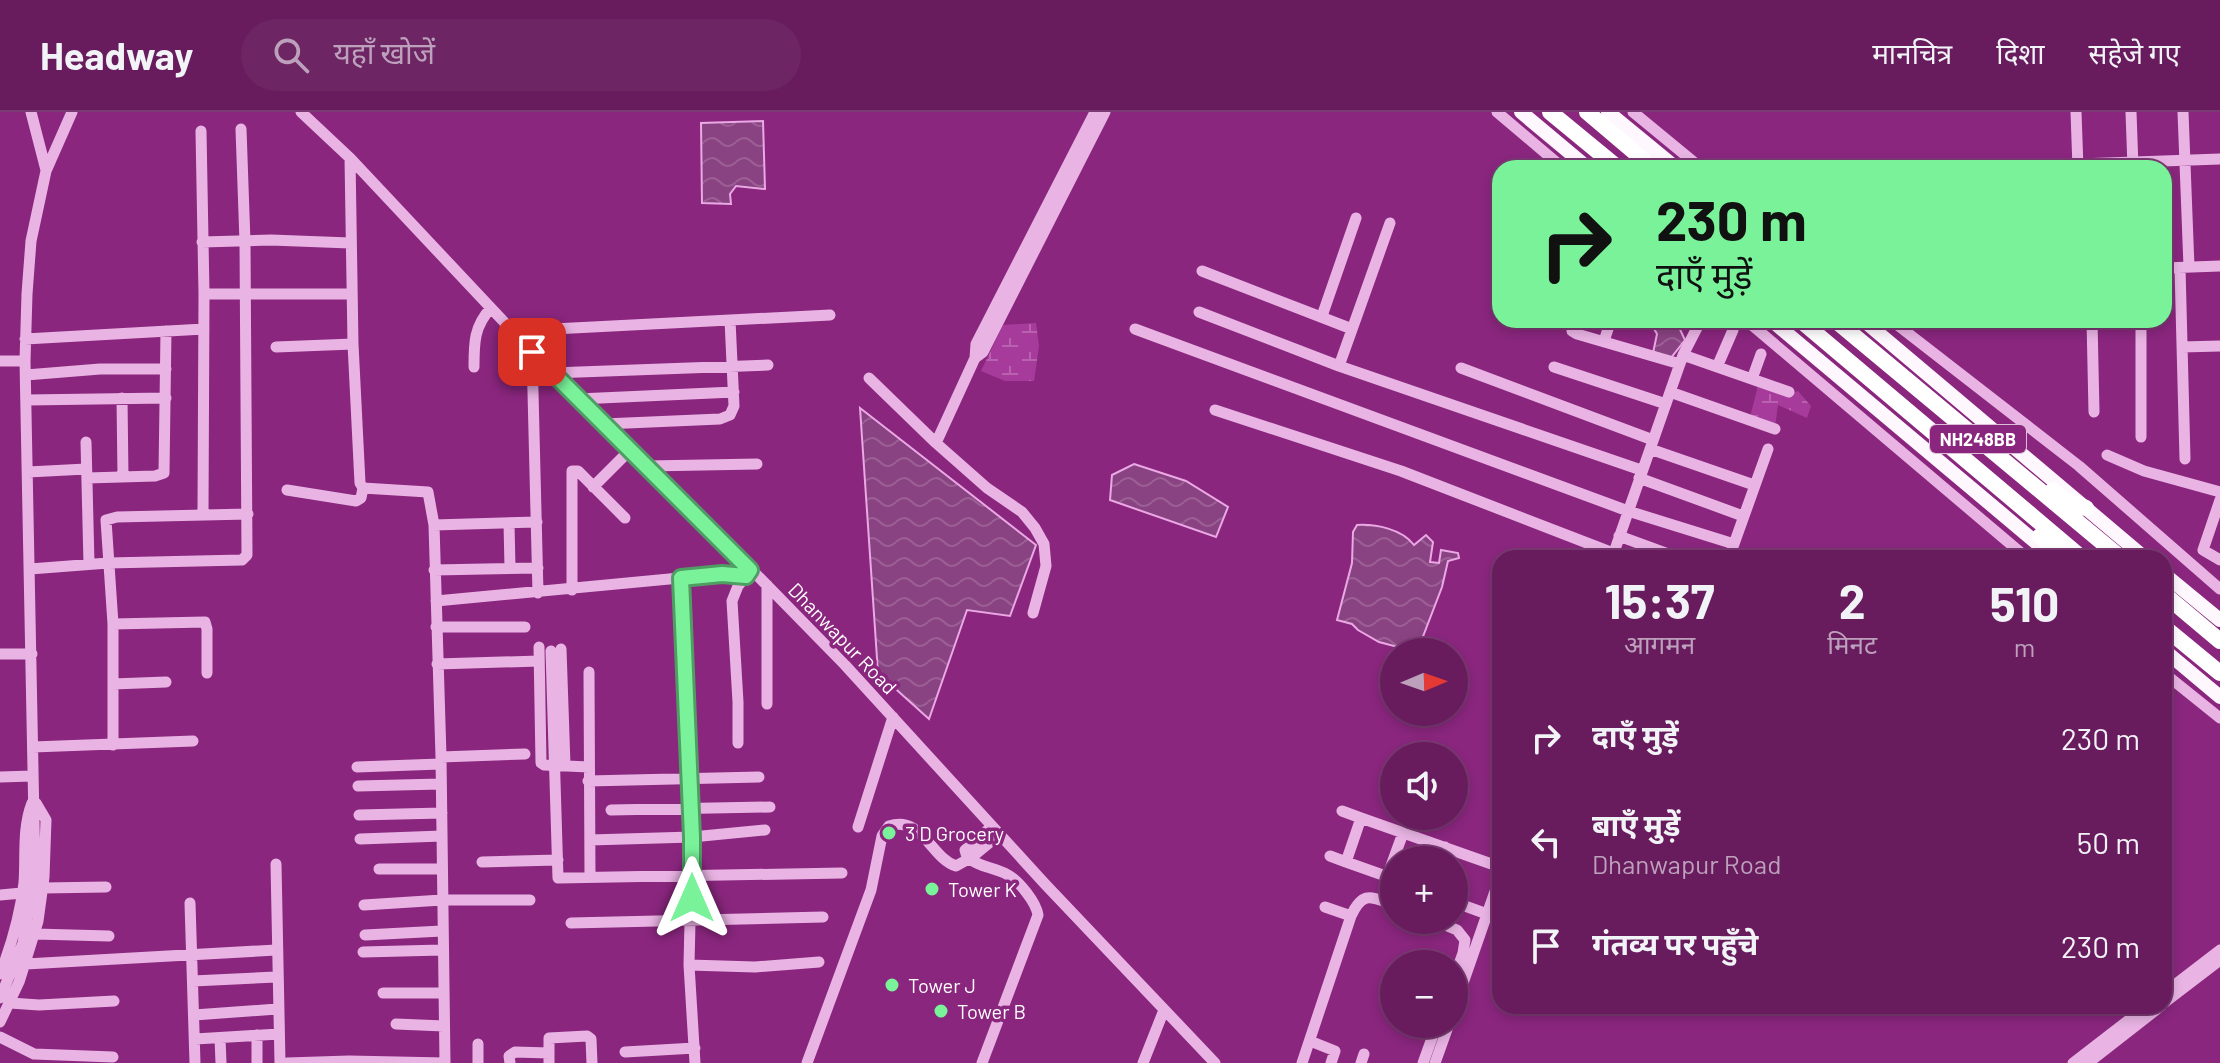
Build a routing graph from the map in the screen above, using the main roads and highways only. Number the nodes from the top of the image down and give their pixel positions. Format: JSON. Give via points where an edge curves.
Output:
{"nodes":[{"id":1,"x":1521,"y":112,"type":"edge"},
{"id":2,"x":1550,"y":112,"type":"edge"},
{"id":3,"x":1587,"y":112,"type":"edge"},
{"id":4,"x":1608,"y":112,"type":"edge"},
{"id":5,"x":1578,"y":160,"type":"edge"},
{"id":6,"x":1608,"y":160,"type":"edge"},
{"id":7,"x":1644,"y":160,"type":"edge"},
{"id":8,"x":1666,"y":160,"type":"edge"},
{"id":9,"x":1781,"y":328,"type":"edge"},
{"id":10,"x":1809,"y":328,"type":"edge"},
{"id":11,"x":1845,"y":328,"type":"edge"},
{"id":12,"x":1872,"y":328,"type":"edge"},
{"id":13,"x":1957,"y":421,"type":"junction"},
{"id":14,"x":1938,"y":438,"type":"junction"},
{"id":15,"x":2086,"y":508,"type":"junction"},
{"id":16,"x":2048,"y":550,"type":"edge"},
{"id":17,"x":2055,"y":550,"type":"edge"},
{"id":18,"x":2072,"y":550,"type":"edge"},
{"id":19,"x":2111,"y":550,"type":"edge"},
{"id":20,"x":2136,"y":550,"type":"edge"},
{"id":21,"x":2172,"y":581,"type":"edge"},
{"id":22,"x":2172,"y":601,"type":"edge"},
{"id":23,"x":2220,"y":620,"type":"edge"},
{"id":24,"x":2172,"y":634,"type":"edge"},
{"id":25,"x":2220,"y":641,"type":"edge"},
{"id":26,"x":2172,"y":657,"type":"edge"},
{"id":27,"x":2220,"y":673,"type":"edge"},
{"id":28,"x":2220,"y":697,"type":"edge"}],
"edges":[{"from":1,"to":5,"type":"main road"},
{"from":2,"to":6,"type":"highway"},
{"from":3,"to":7,"type":"highway"},
{"from":4,"to":8,"type":"main road"},
{"from":9,"to":16,"type":"main road"},
{"from":10,"to":14,"type":"highway","number":"NH248BB"},
{"from":11,"to":13,"type":"highway","number":"NH248BB"},
{"from":12,"to":15,"type":"main road"},
{"from":13,"to":15,"type":"highway","via":[[1971,421],[2063,499]]},
{"from":13,"to":19,"type":"highway","number":"NH248BB"},
{"from":14,"to":17,"type":"highway","via":[[1954,461]]},
{"from":14,"to":18,"type":"highway","number":"NH248BB"},
{"from":15,"to":20,"type":"main road"},
{"from":21,"to":23,"type":"main road"},
{"from":22,"to":25,"type":"highway"},
{"from":24,"to":27,"type":"highway"},
{"from":26,"to":28,"type":"main road"}]}
